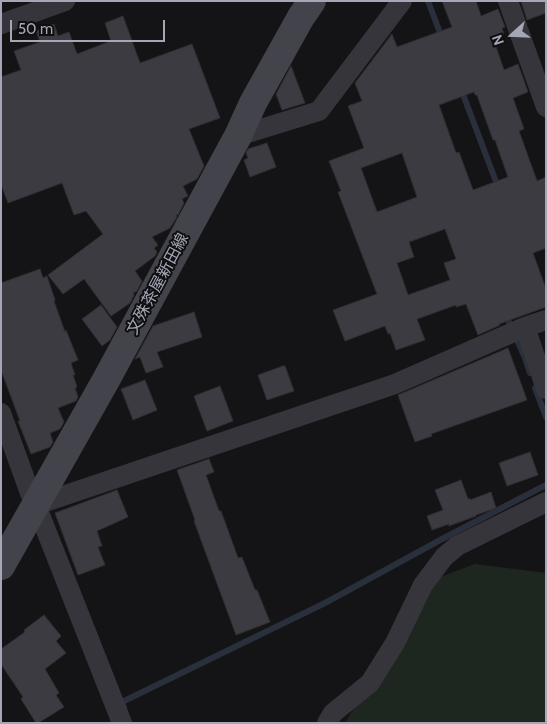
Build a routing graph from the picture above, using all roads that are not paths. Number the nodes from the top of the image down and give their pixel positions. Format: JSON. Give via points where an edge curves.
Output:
{"nodes":[{"id":1,"x":65,"y":1,"type":"edge"},
{"id":2,"x":312,"y":1,"type":"edge"},
{"id":3,"x":402,"y":1,"type":"edge"},
{"id":4,"x":508,"y":1,"type":"edge"},
{"id":5,"x":1,"y":24,"type":"edge"},
{"id":6,"x":546,"y":107,"type":"edge"},
{"id":7,"x":238,"y":136,"type":"junction"},
{"id":8,"x":546,"y":320,"type":"edge"},
{"id":9,"x":525,"y":327,"type":"junction"},
{"id":10,"x":546,"y":389,"type":"edge"},
{"id":11,"x":1,"y":413,"type":"edge"},
{"id":12,"x":546,"y":502,"type":"edge"},
{"id":13,"x":36,"y":505,"type":"junction"},
{"id":14,"x":1,"y":566,"type":"edge"},
{"id":15,"x":122,"y":723,"type":"edge"},
{"id":16,"x":327,"y":723,"type":"edge"}],
"edges":[{"from":1,"to":5,"type":"street"},
{"from":2,"to":7,"type":"main road","name":"文殊茶屋新田線","via":[[253,103]]},
{"from":3,"to":7,"type":"street","via":[[319,111]]},
{"from":4,"to":6,"type":"street"},
{"from":7,"to":13,"type":"main road","name":"文殊茶屋新田線"},
{"from":8,"to":9,"type":"street"},
{"from":9,"to":10,"type":"street"},
{"from":9,"to":13,"type":"street","via":[[395,384]]},
{"from":11,"to":13,"type":"street"},
{"from":12,"to":16,"type":"street","via":[[457,546],[444,557],[423,585],[395,643],[370,683],[333,713]]},
{"from":13,"to":14,"type":"main road","name":"文殊茶屋新田線"},
{"from":13,"to":15,"type":"street"}]}
